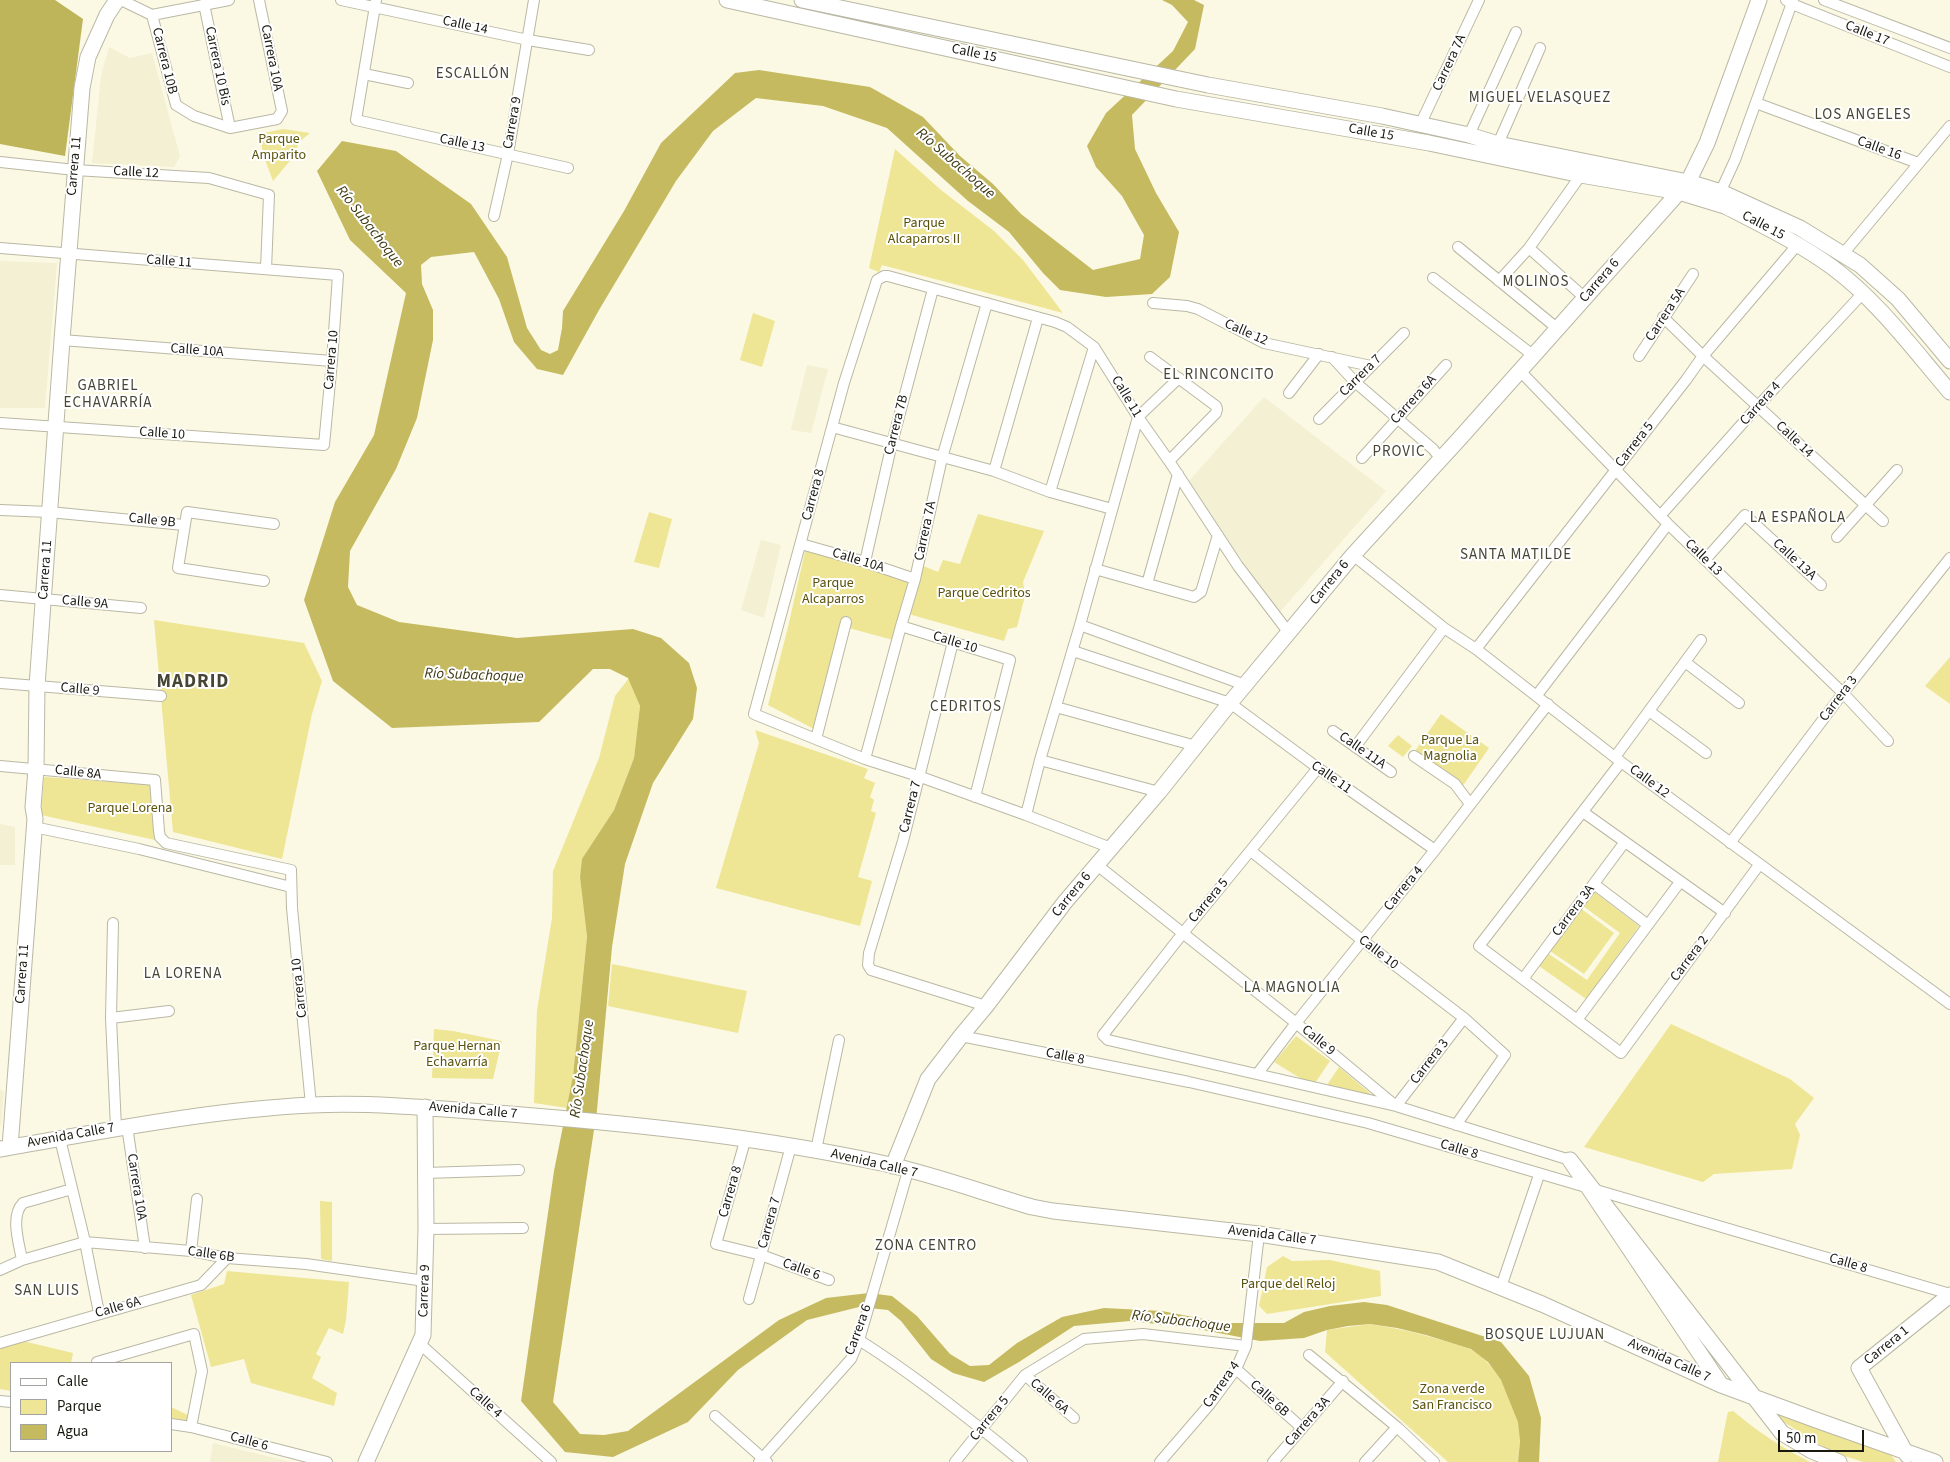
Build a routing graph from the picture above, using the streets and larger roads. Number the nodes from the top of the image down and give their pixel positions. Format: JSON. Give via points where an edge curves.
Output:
{"nodes":[{"id":1,"x":119,"y":0,"type":"edge"},
{"id":2,"x":228,"y":0,"type":"edge"},
{"id":3,"x":259,"y":0,"type":"edge"},
{"id":4,"x":341,"y":0,"type":"edge"},
{"id":5,"x":534,"y":0,"type":"edge"},
{"id":6,"x":727,"y":0,"type":"edge"},
{"id":7,"x":802,"y":0,"type":"edge"},
{"id":8,"x":1479,"y":0,"type":"edge"},
{"id":9,"x":1759,"y":0,"type":"edge"},
{"id":10,"x":1824,"y":0,"type":"edge"},
{"id":11,"x":1790,"y":1,"type":"edge"},
{"id":12,"x":204,"y":4,"type":"junction"},
{"id":13,"x":376,"y":4,"type":"edge"},
{"id":14,"x":152,"y":16,"type":"junction"},
{"id":15,"x":1516,"y":32,"type":"dead end"},
{"id":16,"x":985,"y":38,"type":"junction"},
{"id":17,"x":528,"y":40,"type":"junction"},
{"id":18,"x":1540,"y":48,"type":"dead end"},
{"id":19,"x":1950,"y":48,"type":"edge"},
{"id":20,"x":589,"y":50,"type":"dead end"},
{"id":21,"x":979,"y":55,"type":"junction"},
{"id":22,"x":1950,"y":67,"type":"edge"},
{"id":23,"x":364,"y":74,"type":"junction"},
{"id":24,"x":408,"y":83,"type":"dead end"},
{"id":25,"x":1208,"y":85,"type":"junction"},
{"id":26,"x":1200,"y":103,"type":"junction"},
{"id":27,"x":1756,"y":103,"type":"junction"},
{"id":28,"x":1420,"y":125,"type":"junction"},
{"id":29,"x":1950,"y":126,"type":"edge"},
{"id":30,"x":230,"y":128,"type":"junction"},
{"id":31,"x":1469,"y":135,"type":"junction"},
{"id":32,"x":1498,"y":144,"type":"junction"},
{"id":33,"x":508,"y":154,"type":"junction"},
{"id":34,"x":0,"y":162,"type":"edge"},
{"id":35,"x":1918,"y":163,"type":"junction"},
{"id":36,"x":568,"y":168,"type":"dead end"},
{"id":37,"x":75,"y":170,"type":"junction"},
{"id":38,"x":1581,"y":175,"type":"junction"},
{"id":39,"x":1684,"y":187,"type":"junction"},
{"id":40,"x":1718,"y":198,"type":"junction"},
{"id":41,"x":494,"y":216,"type":"dead end"},
{"id":42,"x":1798,"y":244,"type":"junction"},
{"id":43,"x":1458,"y":247,"type":"dead end"},
{"id":44,"x":0,"y":248,"type":"edge"},
{"id":45,"x":1529,"y":248,"type":"junction"},
{"id":46,"x":68,"y":254,"type":"junction"},
{"id":47,"x":1843,"y":254,"type":"junction"},
{"id":48,"x":266,"y":269,"type":"junction"},
{"id":49,"x":1693,"y":274,"type":"dead end"},
{"id":50,"x":338,"y":275,"type":"joint"},
{"id":51,"x":880,"y":278,"type":"joint"},
{"id":52,"x":1433,"y":278,"type":"dead end"},
{"id":53,"x":1499,"y":281,"type":"junction"},
{"id":54,"x":933,"y":289,"type":"junction"},
{"id":55,"x":1863,"y":293,"type":"junction"},
{"id":56,"x":1585,"y":298,"type":"junction"},
{"id":57,"x":987,"y":303,"type":"junction"},
{"id":58,"x":1153,"y":304,"type":"dead end"},
{"id":59,"x":1663,"y":317,"type":"junction"},
{"id":60,"x":1038,"y":318,"type":"junction"},
{"id":61,"x":1558,"y":329,"type":"junction"},
{"id":62,"x":1404,"y":333,"type":"dead end"},
{"id":63,"x":62,"y":340,"type":"junction"},
{"id":64,"x":1094,"y":347,"type":"junction"},
{"id":65,"x":1319,"y":354,"type":"junction"},
{"id":66,"x":1534,"y":356,"type":"junction"},
{"id":67,"x":1639,"y":356,"type":"dead end"},
{"id":68,"x":1703,"y":356,"type":"junction"},
{"id":69,"x":1150,"y":357,"type":"dead end"},
{"id":70,"x":1332,"y":357,"type":"junction"},
{"id":71,"x":332,"y":361,"type":"junction"},
{"id":72,"x":1950,"y":361,"type":"edge"},
{"id":73,"x":1446,"y":365,"type":"dead end"},
{"id":74,"x":1371,"y":366,"type":"junction"},
{"id":75,"x":1520,"y":371,"type":"junction"},
{"id":76,"x":1179,"y":378,"type":"junction"},
{"id":77,"x":1355,"y":382,"type":"junction"},
{"id":78,"x":1950,"y":392,"type":"edge"},
{"id":79,"x":1288,"y":393,"type":"dead end"},
{"id":80,"x":1758,"y":406,"type":"junction"},
{"id":81,"x":1138,"y":418,"type":"junction"},
{"id":82,"x":1398,"y":418,"type":"junction"},
{"id":83,"x":1319,"y":419,"type":"dead end"},
{"id":84,"x":0,"y":423,"type":"edge"},
{"id":85,"x":56,"y":427,"type":"junction"},
{"id":86,"x":832,"y":427,"type":"junction"},
{"id":87,"x":892,"y":443,"type":"junction"},
{"id":88,"x":324,"y":445,"type":"joint"},
{"id":89,"x":942,"y":458,"type":"junction"},
{"id":90,"x":1362,"y":458,"type":"dead end"},
{"id":91,"x":1442,"y":459,"type":"junction"},
{"id":92,"x":1169,"y":460,"type":"junction"},
{"id":93,"x":1615,"y":470,"type":"junction"},
{"id":94,"x":1897,"y":470,"type":"dead end"},
{"id":95,"x":994,"y":471,"type":"junction"},
{"id":96,"x":1178,"y":474,"type":"junction"},
{"id":97,"x":1050,"y":492,"type":"junction"},
{"id":98,"x":1866,"y":506,"type":"junction"},
{"id":99,"x":1112,"y":509,"type":"junction"},
{"id":100,"x":0,"y":510,"type":"edge"},
{"id":101,"x":49,"y":512,"type":"junction"},
{"id":102,"x":1660,"y":516,"type":"junction"},
{"id":103,"x":1883,"y":521,"type":"dead end"},
{"id":104,"x":184,"y":524,"type":"junction"},
{"id":105,"x":274,"y":524,"type":"dead end"},
{"id":106,"x":1668,"y":524,"type":"junction"},
{"id":107,"x":1218,"y":535,"type":"junction"},
{"id":108,"x":1837,"y":537,"type":"dead end"},
{"id":109,"x":801,"y":544,"type":"junction"},
{"id":110,"x":1353,"y":555,"type":"junction"},
{"id":111,"x":1950,"y":558,"type":"edge"},
{"id":112,"x":1705,"y":560,"type":"junction"},
{"id":113,"x":865,"y":562,"type":"junction"},
{"id":114,"x":1095,"y":569,"type":"junction"},
{"id":115,"x":915,"y":579,"type":"junction"},
{"id":116,"x":264,"y":581,"type":"dead end"},
{"id":117,"x":1147,"y":584,"type":"junction"},
{"id":118,"x":1821,"y":585,"type":"dead end"},
{"id":119,"x":0,"y":595,"type":"edge"},
{"id":120,"x":44,"y":599,"type":"junction"},
{"id":121,"x":141,"y":608,"type":"dead end"},
{"id":122,"x":846,"y":622,"type":"dead end"},
{"id":123,"x":1080,"y":624,"type":"junction"},
{"id":124,"x":900,"y":626,"type":"junction"},
{"id":125,"x":1444,"y":628,"type":"junction"},
{"id":126,"x":1289,"y":633,"type":"junction"},
{"id":127,"x":1701,"y":640,"type":"dead end"},
{"id":128,"x":953,"y":642,"type":"junction"},
{"id":129,"x":1476,"y":649,"type":"junction"},
{"id":130,"x":1072,"y":651,"type":"junction"},
{"id":131,"x":1685,"y":662,"type":"junction"},
{"id":132,"x":0,"y":683,"type":"edge"},
{"id":133,"x":1245,"y":685,"type":"junction"},
{"id":134,"x":37,"y":686,"type":"junction"},
{"id":135,"x":1843,"y":693,"type":"junction"},
{"id":136,"x":1537,"y":695,"type":"junction"},
{"id":137,"x":161,"y":696,"type":"dead end"},
{"id":138,"x":1230,"y":703,"type":"junction"},
{"id":139,"x":1739,"y":703,"type":"dead end"},
{"id":140,"x":1548,"y":704,"type":"junction"},
{"id":141,"x":1056,"y":707,"type":"junction"},
{"id":142,"x":1649,"y":711,"type":"junction"},
{"id":143,"x":1333,"y":731,"type":"dead end"},
{"id":144,"x":816,"y":739,"type":"junction"},
{"id":145,"x":1888,"y":741,"type":"dead end"},
{"id":146,"x":1196,"y":746,"type":"junction"},
{"id":147,"x":1355,"y":747,"type":"junction"},
{"id":148,"x":1706,"y":753,"type":"dead end"},
{"id":149,"x":1414,"y":756,"type":"dead end"},
{"id":150,"x":1618,"y":759,"type":"junction"},
{"id":151,"x":865,"y":760,"type":"junction"},
{"id":152,"x":1040,"y":760,"type":"junction"},
{"id":153,"x":0,"y":766,"type":"edge"},
{"id":154,"x":1318,"y":768,"type":"junction"},
{"id":155,"x":36,"y":769,"type":"junction"},
{"id":156,"x":1391,"y":772,"type":"dead end"},
{"id":157,"x":918,"y":776,"type":"junction"},
{"id":158,"x":1160,"y":792,"type":"junction"},
{"id":159,"x":975,"y":797,"type":"junction"},
{"id":160,"x":1470,"y":804,"type":"junction"},
{"id":161,"x":1583,"y":812,"type":"junction"},
{"id":162,"x":1026,"y":815,"type":"junction"},
{"id":163,"x":34,"y":827,"type":"junction"},
{"id":164,"x":1624,"y":843,"type":"junction"},
{"id":165,"x":1730,"y":843,"type":"junction"},
{"id":166,"x":1111,"y":848,"type":"junction"},
{"id":167,"x":1435,"y":850,"type":"junction"},
{"id":168,"x":1251,"y":851,"type":"junction"},
{"id":169,"x":1759,"y":864,"type":"junction"},
{"id":170,"x":1097,"y":865,"type":"junction"},
{"id":171,"x":291,"y":870,"type":"joint"},
{"id":172,"x":1680,"y":882,"type":"junction"},
{"id":173,"x":1594,"y":884,"type":"junction"},
{"id":174,"x":291,"y":887,"type":"junction"},
{"id":175,"x":1725,"y":913,"type":"junction"},
{"id":176,"x":113,"y":923,"type":"dead end"},
{"id":177,"x":1648,"y":925,"type":"junction"},
{"id":178,"x":1183,"y":933,"type":"junction"},
{"id":179,"x":1362,"y":940,"type":"junction"},
{"id":180,"x":1523,"y":979,"type":"junction"},
{"id":181,"x":1950,"y":1004,"type":"edge"},
{"id":182,"x":986,"y":1006,"type":"junction"},
{"id":183,"x":169,"y":1011,"type":"dead end"},
{"id":184,"x":111,"y":1018,"type":"junction"},
{"id":185,"x":1464,"y":1018,"type":"junction"},
{"id":186,"x":1578,"y":1020,"type":"junction"},
{"id":187,"x":1296,"y":1023,"type":"junction"},
{"id":188,"x":961,"y":1036,"type":"junction"},
{"id":189,"x":839,"y":1040,"type":"dead end"},
{"id":190,"x":1258,"y":1073,"type":"junction"},
{"id":191,"x":311,"y":1106,"type":"junction"},
{"id":192,"x":1396,"y":1106,"type":"junction"},
{"id":193,"x":425,"y":1108,"type":"junction"},
{"id":194,"x":1456,"y":1125,"type":"junction"},
{"id":195,"x":122,"y":1127,"type":"junction"},
{"id":196,"x":60,"y":1139,"type":"junction"},
{"id":197,"x":745,"y":1141,"type":"junction"},
{"id":198,"x":791,"y":1146,"type":"junction"},
{"id":199,"x":5,"y":1148,"type":"edge"},
{"id":200,"x":816,"y":1150,"type":"junction"},
{"id":201,"x":1570,"y":1160,"type":"junction"},
{"id":202,"x":893,"y":1166,"type":"junction"},
{"id":203,"x":519,"y":1170,"type":"dead end"},
{"id":204,"x":908,"y":1171,"type":"junction"},
{"id":205,"x":426,"y":1173,"type":"junction"},
{"id":206,"x":1539,"y":1174,"type":"junction"},
{"id":207,"x":72,"y":1189,"type":"junction"},
{"id":208,"x":197,"y":1199,"type":"dead end"},
{"id":209,"x":523,"y":1228,"type":"dead end"},
{"id":210,"x":426,"y":1230,"type":"junction"},
{"id":211,"x":1259,"y":1234,"type":"junction"},
{"id":212,"x":85,"y":1242,"type":"junction"},
{"id":213,"x":716,"y":1244,"type":"joint"},
{"id":214,"x":145,"y":1248,"type":"junction"},
{"id":215,"x":191,"y":1251,"type":"junction"},
{"id":216,"x":761,"y":1255,"type":"junction"},
{"id":217,"x":227,"y":1258,"type":"junction"},
{"id":218,"x":22,"y":1260,"type":"junction"},
{"id":219,"x":0,"y":1270,"type":"edge"},
{"id":220,"x":829,"y":1280,"type":"dead end"},
{"id":221,"x":425,"y":1281,"type":"junction"},
{"id":222,"x":1501,"y":1288,"type":"junction"},
{"id":223,"x":1950,"y":1294,"type":"edge"},
{"id":224,"x":748,"y":1299,"type":"dead end"},
{"id":225,"x":99,"y":1313,"type":"junction"},
{"id":226,"x":859,"y":1340,"type":"junction"},
{"id":227,"x":0,"y":1342,"type":"edge"},
{"id":228,"x":419,"y":1343,"type":"junction"},
{"id":229,"x":1247,"y":1344,"type":"junction"},
{"id":230,"x":1310,"y":1355,"type":"dead end"},
{"id":231,"x":97,"y":1362,"type":"dead end"},
{"id":232,"x":1236,"y":1369,"type":"junction"},
{"id":233,"x":1025,"y":1375,"type":"junction"},
{"id":234,"x":1344,"y":1381,"type":"junction"},
{"id":235,"x":1721,"y":1385,"type":"junction"},
{"id":236,"x":715,"y":1416,"type":"dead end"},
{"id":237,"x":1074,"y":1418,"type":"dead end"},
{"id":238,"x":172,"y":1424,"type":"edge"},
{"id":239,"x":192,"y":1427,"type":"junction"},
{"id":240,"x":1398,"y":1427,"type":"junction"},
{"id":241,"x":1302,"y":1428,"type":"junction"},
{"id":242,"x":983,"y":1429,"type":"junction"},
{"id":243,"x":1907,"y":1457,"type":"edge"},
{"id":244,"x":1278,"y":1460,"type":"edge"},
{"id":245,"x":763,"y":1461,"type":"edge"},
{"id":246,"x":327,"y":1462,"type":"edge"},
{"id":247,"x":366,"y":1462,"type":"edge"},
{"id":248,"x":551,"y":1462,"type":"edge"},
{"id":249,"x":955,"y":1462,"type":"edge"},
{"id":250,"x":1022,"y":1462,"type":"edge"},
{"id":251,"x":1160,"y":1462,"type":"edge"},
{"id":252,"x":1365,"y":1462,"type":"edge"},
{"id":253,"x":1434,"y":1462,"type":"edge"},
{"id":254,"x":1839,"y":1462,"type":"edge"},
{"id":255,"x":1935,"y":1462,"type":"edge"}],
"edges":[{"from":1,"to":14,"type":"street"},
{"from":1,"to":37,"type":"street","name":"Carrera 11","via":[[107,16],[88,57]]},
{"from":2,"to":12,"type":"street"},
{"from":3,"to":30,"type":"street","name":"Carrera 10A","via":[[282,111],[277,119]]},
{"from":4,"to":13,"type":"street","name":"Calle 14"},
{"from":5,"to":17,"type":"street","name":"Carrera 9"},
{"from":6,"to":21,"type":"street","name":"Calle 15"},
{"from":7,"to":16,"type":"street","name":"Calle 15"},
{"from":8,"to":28,"type":"street","name":"Carrera 7A"},
{"from":9,"to":39,"type":"street","name":"Carrera 6","via":[[1707,143]]},
{"from":10,"to":19,"type":"street","name":"Calle 17"},
{"from":11,"to":22,"type":"street","name":"Calle 17"},
{"from":11,"to":27,"type":"street"},
{"from":12,"to":14,"type":"street"},
{"from":12,"to":30,"type":"street","name":"Carrera 10 Bis"},
{"from":13,"to":17,"type":"street","name":"Calle 14"},
{"from":13,"to":23,"type":"street"},
{"from":14,"to":30,"type":"street","name":"Carrera 10B","via":[[176,105],[194,116]]},
{"from":15,"to":31,"type":"street"},
{"from":16,"to":21,"type":"street"},
{"from":16,"to":25,"type":"street","name":"Calle 15"},
{"from":17,"to":20,"type":"street","name":"Calle 14"},
{"from":17,"to":33,"type":"street","name":"Carrera 9"},
{"from":18,"to":32,"type":"street"},
{"from":21,"to":26,"type":"street","name":"Calle 15"},
{"from":23,"to":24,"type":"street"},
{"from":23,"to":33,"type":"street","name":"Calle 13","via":[[356,120]]},
{"from":25,"to":26,"type":"street"},
{"from":25,"to":28,"type":"street","name":"Calle 15"},
{"from":26,"to":38,"type":"street","name":"Calle 15","via":[[1429,143]]},
{"from":27,"to":35,"type":"street","name":"Calle 16"},
{"from":27,"to":40,"type":"street"},
{"from":28,"to":31,"type":"street","name":"Calle 15"},
{"from":29,"to":35,"type":"street"},
{"from":31,"to":32,"type":"street","name":"Calle 15"},
{"from":32,"to":39,"type":"street","name":"Calle 15"},
{"from":33,"to":36,"type":"street","name":"Calle 13"},
{"from":33,"to":41,"type":"street","name":"Carrera 9"},
{"from":34,"to":37,"type":"street","name":"Calle 12"},
{"from":35,"to":47,"type":"street"},
{"from":37,"to":46,"type":"street","name":"Carrera 11"},
{"from":37,"to":48,"type":"street","name":"Calle 12","via":[[209,178],[269,195]]},
{"from":38,"to":39,"type":"street","name":"Calle 15"},
{"from":38,"to":45,"type":"street"},
{"from":39,"to":40,"type":"street","name":"Calle 15"},
{"from":39,"to":56,"type":"street","name":"Carrera 6"},
{"from":40,"to":42,"type":"street","name":"Calle 15","via":[[1725,206]]},
{"from":40,"to":47,"type":"street","name":"Calle 15","via":[[1800,228]]},
{"from":42,"to":55,"type":"street","name":"Calle 15"},
{"from":42,"to":68,"type":"street","name":"Carrera 5"},
{"from":43,"to":53,"type":"street"},
{"from":44,"to":46,"type":"street","name":"Calle 11"},
{"from":45,"to":53,"type":"street"},
{"from":45,"to":56,"type":"street"},
{"from":46,"to":48,"type":"street","name":"Calle 11"},
{"from":46,"to":63,"type":"street","name":"Carrera 11"},
{"from":47,"to":72,"type":"street","name":"Calle 15","via":[[1898,299]]},
{"from":48,"to":50,"type":"street","name":"Calle 11"},
{"from":49,"to":59,"type":"street","name":"Carrera 5A"},
{"from":50,"to":71,"type":"street","name":"Carrera 10"},
{"from":51,"to":54,"type":"street","name":"Calle 11","via":[[888,276]]},
{"from":51,"to":86,"type":"street","name":"Carrera 8","via":[[872,294]]},
{"from":52,"to":66,"type":"street"},
{"from":53,"to":61,"type":"street"},
{"from":54,"to":57,"type":"street","name":"Calle 11"},
{"from":54,"to":87,"type":"street","name":"Carrera 7B"},
{"from":55,"to":78,"type":"street","name":"Calle 15"},
{"from":55,"to":80,"type":"street","name":"Carrera 4"},
{"from":56,"to":61,"type":"street","name":"Carrera 6"},
{"from":57,"to":60,"type":"street","name":"Calle 11"},
{"from":57,"to":89,"type":"street","name":"Carrera 7A"},
{"from":58,"to":65,"type":"street","name":"Calle 12","via":[[1198,309],[1264,343]]},
{"from":59,"to":67,"type":"street","name":"Carrera 5A"},
{"from":59,"to":68,"type":"street","name":"Calle 14"},
{"from":60,"to":64,"type":"street","name":"Calle 11","via":[[1067,327]]},
{"from":60,"to":95,"type":"street"},
{"from":61,"to":66,"type":"street","name":"Carrera 6"},
{"from":62,"to":74,"type":"street","name":"Carrera 7"},
{"from":63,"to":71,"type":"street","name":"Calle 10A"},
{"from":63,"to":85,"type":"street","name":"Carrera 11"},
{"from":64,"to":81,"type":"street","name":"Calle 11"},
{"from":64,"to":97,"type":"street"},
{"from":65,"to":70,"type":"street","name":"Calle 12"},
{"from":65,"to":79,"type":"street"},
{"from":66,"to":75,"type":"street","name":"Carrera 6"},
{"from":68,"to":80,"type":"street","name":"Calle 14"},
{"from":68,"to":93,"type":"street","name":"Carrera 5"},
{"from":69,"to":76,"type":"street"},
{"from":70,"to":74,"type":"street","name":"Calle 12"},
{"from":70,"to":77,"type":"street"},
{"from":71,"to":88,"type":"street","name":"Carrera 10"},
{"from":73,"to":82,"type":"street","name":"Carrera 6A"},
{"from":74,"to":77,"type":"street","name":"Carrera 7"},
{"from":75,"to":91,"type":"street","name":"Carrera 6"},
{"from":75,"to":93,"type":"street","name":"Calle 13"},
{"from":76,"to":81,"type":"street"},
{"from":76,"to":92,"type":"street","via":[[1218,409]]},
{"from":77,"to":82,"type":"street"},
{"from":77,"to":83,"type":"street","name":"Carrera 7"},
{"from":80,"to":98,"type":"street","name":"Calle 14"},
{"from":80,"to":102,"type":"street","name":"Carrera 4"},
{"from":81,"to":92,"type":"street","name":"Calle 11"},
{"from":81,"to":99,"type":"street"},
{"from":82,"to":90,"type":"street","name":"Carrera 6A"},
{"from":82,"to":91,"type":"street"},
{"from":84,"to":85,"type":"street","name":"Calle 10"},
{"from":85,"to":88,"type":"street","name":"Calle 10"},
{"from":85,"to":101,"type":"street","name":"Carrera 11"},
{"from":86,"to":87,"type":"street"},
{"from":86,"to":109,"type":"street","name":"Carrera 8"},
{"from":87,"to":89,"type":"street"},
{"from":87,"to":113,"type":"street","name":"Carrera 7B"},
{"from":89,"to":95,"type":"street"},
{"from":89,"to":115,"type":"street","name":"Carrera 7A"},
{"from":91,"to":110,"type":"street","name":"Carrera 6"},
{"from":92,"to":96,"type":"street","name":"Calle 11"},
{"from":93,"to":102,"type":"street","name":"Calle 13"},
{"from":93,"to":129,"type":"street","name":"Carrera 5"},
{"from":94,"to":98,"type":"street"},
{"from":95,"to":97,"type":"street"},
{"from":96,"to":107,"type":"street","name":"Calle 11"},
{"from":96,"to":117,"type":"street"},
{"from":97,"to":99,"type":"street"},
{"from":98,"to":103,"type":"street","name":"Calle 14"},
{"from":98,"to":108,"type":"street"},
{"from":99,"to":114,"type":"street"},
{"from":100,"to":101,"type":"street","name":"Calle 9B"},
{"from":101,"to":104,"type":"street","name":"Calle 9B"},
{"from":101,"to":120,"type":"street","name":"Carrera 11"},
{"from":102,"to":106,"type":"street","name":"Calle 13"},
{"from":104,"to":105,"type":"street","name":"Calle 9B","via":[[187,512]]},
{"from":104,"to":116,"type":"street","via":[[178,568]]},
{"from":106,"to":112,"type":"street","name":"Calle 13"},
{"from":106,"to":136,"type":"street"},
{"from":107,"to":117,"type":"street","via":[[1198,595],[1194,597]]},
{"from":107,"to":126,"type":"street","name":"Calle 11"},
{"from":109,"to":113,"type":"street","name":"Calle 10A"},
{"from":109,"to":144,"type":"street","name":"Carrera 8","via":[[754,714]]},
{"from":110,"to":125,"type":"street","name":"Calle 12"},
{"from":110,"to":126,"type":"street","name":"Carrera 6"},
{"from":111,"to":135,"type":"street","name":"Carrera 3"},
{"from":112,"to":118,"type":"street","name":"Calle 13A","via":[[1745,515]]},
{"from":112,"to":135,"type":"street","name":"Calle 13"},
{"from":113,"to":115,"type":"street","name":"Calle 10A"},
{"from":114,"to":117,"type":"street"},
{"from":114,"to":123,"type":"street"},
{"from":115,"to":124,"type":"street","name":"Carrera 7A"},
{"from":119,"to":120,"type":"street","name":"Calle 9A"},
{"from":120,"to":121,"type":"street","name":"Calle 9A"},
{"from":120,"to":134,"type":"street","name":"Carrera 11"},
{"from":122,"to":144,"type":"street"},
{"from":123,"to":130,"type":"street"},
{"from":123,"to":133,"type":"street"},
{"from":124,"to":128,"type":"street","name":"Calle 10"},
{"from":124,"to":151,"type":"street","name":"Carrera 7A"},
{"from":125,"to":129,"type":"street","name":"Calle 12"},
{"from":125,"to":147,"type":"street"},
{"from":126,"to":133,"type":"street","name":"Carrera 6"},
{"from":127,"to":131,"type":"street"},
{"from":128,"to":157,"type":"street","name":"Carrera 7"},
{"from":128,"to":159,"type":"street","name":"Calle 10","via":[[1010,660]]},
{"from":129,"to":136,"type":"street","name":"Calle 12"},
{"from":130,"to":138,"type":"street","name":"Calle 11"},
{"from":130,"to":141,"type":"street"},
{"from":131,"to":139,"type":"street"},
{"from":131,"to":142,"type":"street"},
{"from":132,"to":134,"type":"street","name":"Calle 9"},
{"from":133,"to":138,"type":"street","name":"Carrera 6"},
{"from":134,"to":137,"type":"street","name":"Calle 9"},
{"from":134,"to":155,"type":"street","name":"Carrera 11"},
{"from":135,"to":145,"type":"street","name":"Calle 13"},
{"from":135,"to":165,"type":"street","name":"Carrera 3"},
{"from":136,"to":140,"type":"street","name":"Calle 12"},
{"from":138,"to":146,"type":"street","name":"Carrera 6"},
{"from":138,"to":154,"type":"street","name":"Calle 11"},
{"from":140,"to":150,"type":"street","name":"Calle 12"},
{"from":140,"to":160,"type":"street","name":"Carrera 4"},
{"from":141,"to":146,"type":"street"},
{"from":141,"to":152,"type":"street"},
{"from":142,"to":148,"type":"street"},
{"from":142,"to":150,"type":"street"},
{"from":143,"to":147,"type":"street","name":"Calle 11A"},
{"from":144,"to":151,"type":"street"},
{"from":146,"to":158,"type":"street","name":"Carrera 6"},
{"from":147,"to":156,"type":"street","name":"Calle 11A"},
{"from":149,"to":160,"type":"street","via":[[1455,784]]},
{"from":150,"to":161,"type":"street"},
{"from":150,"to":165,"type":"street","name":"Calle 12"},
{"from":151,"to":157,"type":"street"},
{"from":152,"to":158,"type":"street"},
{"from":152,"to":162,"type":"street"},
{"from":153,"to":155,"type":"street","name":"Calle 8A"},
{"from":154,"to":167,"type":"street","name":"Calle 11"},
{"from":154,"to":168,"type":"street","name":"Carrera 5"},
{"from":155,"to":163,"type":"street","name":"Carrera 11"},
{"from":155,"to":171,"type":"street","name":"Calle 8A","via":[[155,780],[158,831],[166,843]]},
{"from":157,"to":159,"type":"street"},
{"from":157,"to":182,"type":"street","name":"Carrera 7","via":[[868,965],[872,970]]},
{"from":158,"to":166,"type":"street","name":"Carrera 6"},
{"from":159,"to":162,"type":"street"},
{"from":160,"to":167,"type":"street","name":"Carrera 4"},
{"from":161,"to":164,"type":"street"},
{"from":161,"to":180,"type":"street","via":[[1479,946]]},
{"from":162,"to":166,"type":"street"},
{"from":163,"to":174,"type":"street"},
{"from":163,"to":199,"type":"street","name":"Carrera 11"},
{"from":164,"to":172,"type":"street"},
{"from":164,"to":173,"type":"street","name":"Carrera 3A"},
{"from":165,"to":169,"type":"street","name":"Calle 12"},
{"from":166,"to":170,"type":"street","name":"Carrera 6"},
{"from":167,"to":179,"type":"street","name":"Carrera 4"},
{"from":168,"to":178,"type":"street","name":"Carrera 5"},
{"from":168,"to":179,"type":"street","name":"Calle 10"},
{"from":169,"to":175,"type":"street","name":"Carrera 2"},
{"from":169,"to":181,"type":"street","name":"Calle 12"},
{"from":170,"to":178,"type":"street","name":"Calle 9"},
{"from":170,"to":182,"type":"street","name":"Carrera 6"},
{"from":171,"to":174,"type":"street","name":"Carrera 10"},
{"from":172,"to":175,"type":"street"},
{"from":172,"to":177,"type":"street"},
{"from":173,"to":177,"type":"street"},
{"from":173,"to":180,"type":"street","name":"Carrera 3A"},
{"from":174,"to":191,"type":"street","name":"Carrera 10"},
{"from":175,"to":186,"type":"street","name":"Carrera 2","via":[[1621,1053]]},
{"from":176,"to":184,"type":"street","name":"Carrera 10A"},
{"from":177,"to":186,"type":"street"},
{"from":178,"to":187,"type":"street","name":"Calle 9"},
{"from":178,"to":190,"type":"street","name":"Carrera 5","via":[[1103,1035],[1108,1040]]},
{"from":179,"to":185,"type":"street","name":"Calle 10"},
{"from":179,"to":187,"type":"street","name":"Carrera 4"},
{"from":180,"to":186,"type":"street"},
{"from":182,"to":188,"type":"street","name":"Carrera 6"},
{"from":183,"to":184,"type":"street"},
{"from":184,"to":195,"type":"street","name":"Carrera 10A"},
{"from":185,"to":192,"type":"street","name":"Carrera 3"},
{"from":185,"to":194,"type":"street","name":"Calle 10","via":[[1505,1055]]},
{"from":187,"to":190,"type":"street","name":"Carrera 4"},
{"from":187,"to":192,"type":"street","name":"Calle 9"},
{"from":188,"to":202,"type":"street","name":"Carrera 6","via":[[928,1078]]},
{"from":188,"to":206,"type":"street","name":"Calle 8","via":[[1189,1082],[1368,1123]]},
{"from":189,"to":200,"type":"street"},
{"from":190,"to":192,"type":"street"},
{"from":191,"to":193,"type":"street","name":"Avenida Calle 7"},
{"from":191,"to":195,"type":"street","name":"Avenida Calle 7","via":[[188,1117]]},
{"from":192,"to":194,"type":"street","name":"Calle 9"},
{"from":193,"to":197,"type":"street","name":"Avenida Calle 7","via":[[609,1122]]},
{"from":193,"to":205,"type":"street","name":"Carrera 9"},
{"from":194,"to":201,"type":"street","name":"Calle 9"},
{"from":195,"to":196,"type":"street","name":"Avenida Calle 7"},
{"from":195,"to":214,"type":"street","name":"Carrera 10A"},
{"from":196,"to":199,"type":"street","name":"Avenida Calle 7"},
{"from":196,"to":207,"type":"street"},
{"from":197,"to":198,"type":"street","name":"Avenida Calle 7"},
{"from":197,"to":213,"type":"street","name":"Carrera 8"},
{"from":198,"to":200,"type":"street","name":"Avenida Calle 7"},
{"from":198,"to":216,"type":"street","name":"Carrera 7"},
{"from":200,"to":202,"type":"street","name":"Avenida Calle 7"},
{"from":201,"to":235,"type":"street","name":"Avenida Calle 7"},
{"from":201,"to":254,"type":"street","name":"Avenida Calle 7","via":[[1782,1433]]},
{"from":202,"to":204,"type":"street","name":"Avenida Calle 7"},
{"from":203,"to":205,"type":"street"},
{"from":204,"to":211,"type":"street","name":"Avenida Calle 7","via":[[1053,1211]]},
{"from":204,"to":226,"type":"street","name":"Carrera 6"},
{"from":205,"to":210,"type":"street","name":"Carrera 9"},
{"from":206,"to":222,"type":"street"},
{"from":206,"to":223,"type":"street","name":"Calle 8"},
{"from":207,"to":212,"type":"street"},
{"from":207,"to":218,"type":"street","via":[[23,1203],[18,1208],[16,1221]]},
{"from":208,"to":215,"type":"street"},
{"from":209,"to":210,"type":"street"},
{"from":210,"to":221,"type":"street","name":"Carrera 9"},
{"from":211,"to":222,"type":"street","name":"Avenida Calle 7","via":[[1438,1262]]},
{"from":211,"to":229,"type":"street","name":"Carrera 4"},
{"from":212,"to":214,"type":"street","name":"Calle 6B"},
{"from":212,"to":218,"type":"street","name":"Calle 6B"},
{"from":212,"to":225,"type":"street"},
{"from":213,"to":216,"type":"street","name":"Calle 6"},
{"from":214,"to":215,"type":"street","name":"Calle 6B"},
{"from":215,"to":217,"type":"street","name":"Calle 6B"},
{"from":216,"to":220,"type":"street","name":"Calle 6"},
{"from":216,"to":224,"type":"street","name":"Carrera 7"},
{"from":217,"to":221,"type":"street","name":"Calle 6B","via":[[306,1264]]},
{"from":217,"to":225,"type":"street","name":"Calle 6A","via":[[201,1285]]},
{"from":218,"to":219,"type":"street","name":"Calle 6B"},
{"from":221,"to":228,"type":"street","name":"Carrera 9","via":[[423,1335]]},
{"from":222,"to":235,"type":"street","name":"Avenida Calle 7"},
{"from":223,"to":243,"type":"street","name":"Carrera 1","via":[[1859,1368]]},
{"from":225,"to":227,"type":"street","name":"Calle 6A"},
{"from":226,"to":242,"type":"street"},
{"from":226,"to":245,"type":"street","name":"Carrera 6","via":[[851,1358]]},
{"from":228,"to":247,"type":"street","name":"Carrera 9"},
{"from":228,"to":248,"type":"street","name":"Calle 4"},
{"from":229,"to":232,"type":"street","name":"Carrera 4"},
{"from":229,"to":233,"type":"street","via":[[1143,1334],[1084,1339]]},
{"from":230,"to":234,"type":"street"},
{"from":231,"to":239,"type":"street","via":[[194,1334],[202,1371]]},
{"from":232,"to":241,"type":"street","name":"Calle 6B"},
{"from":232,"to":251,"type":"street","name":"Carrera 4"},
{"from":233,"to":237,"type":"street","name":"Calle 6A"},
{"from":233,"to":242,"type":"street","name":"Carrera 5"},
{"from":234,"to":240,"type":"street"},
{"from":234,"to":241,"type":"street","name":"Carrera 3A"},
{"from":235,"to":243,"type":"street","name":"Avenida Calle 7"},
{"from":236,"to":245,"type":"street"},
{"from":238,"to":239,"type":"street","name":"Calle 6"},
{"from":239,"to":246,"type":"street","name":"Calle 6"},
{"from":240,"to":252,"type":"street"},
{"from":240,"to":253,"type":"street"},
{"from":241,"to":244,"type":"street","name":"Carrera 3A"},
{"from":242,"to":249,"type":"street","name":"Carrera 5"},
{"from":242,"to":250,"type":"street"},
{"from":243,"to":255,"type":"street","name":"Avenida Calle 7"}]}
